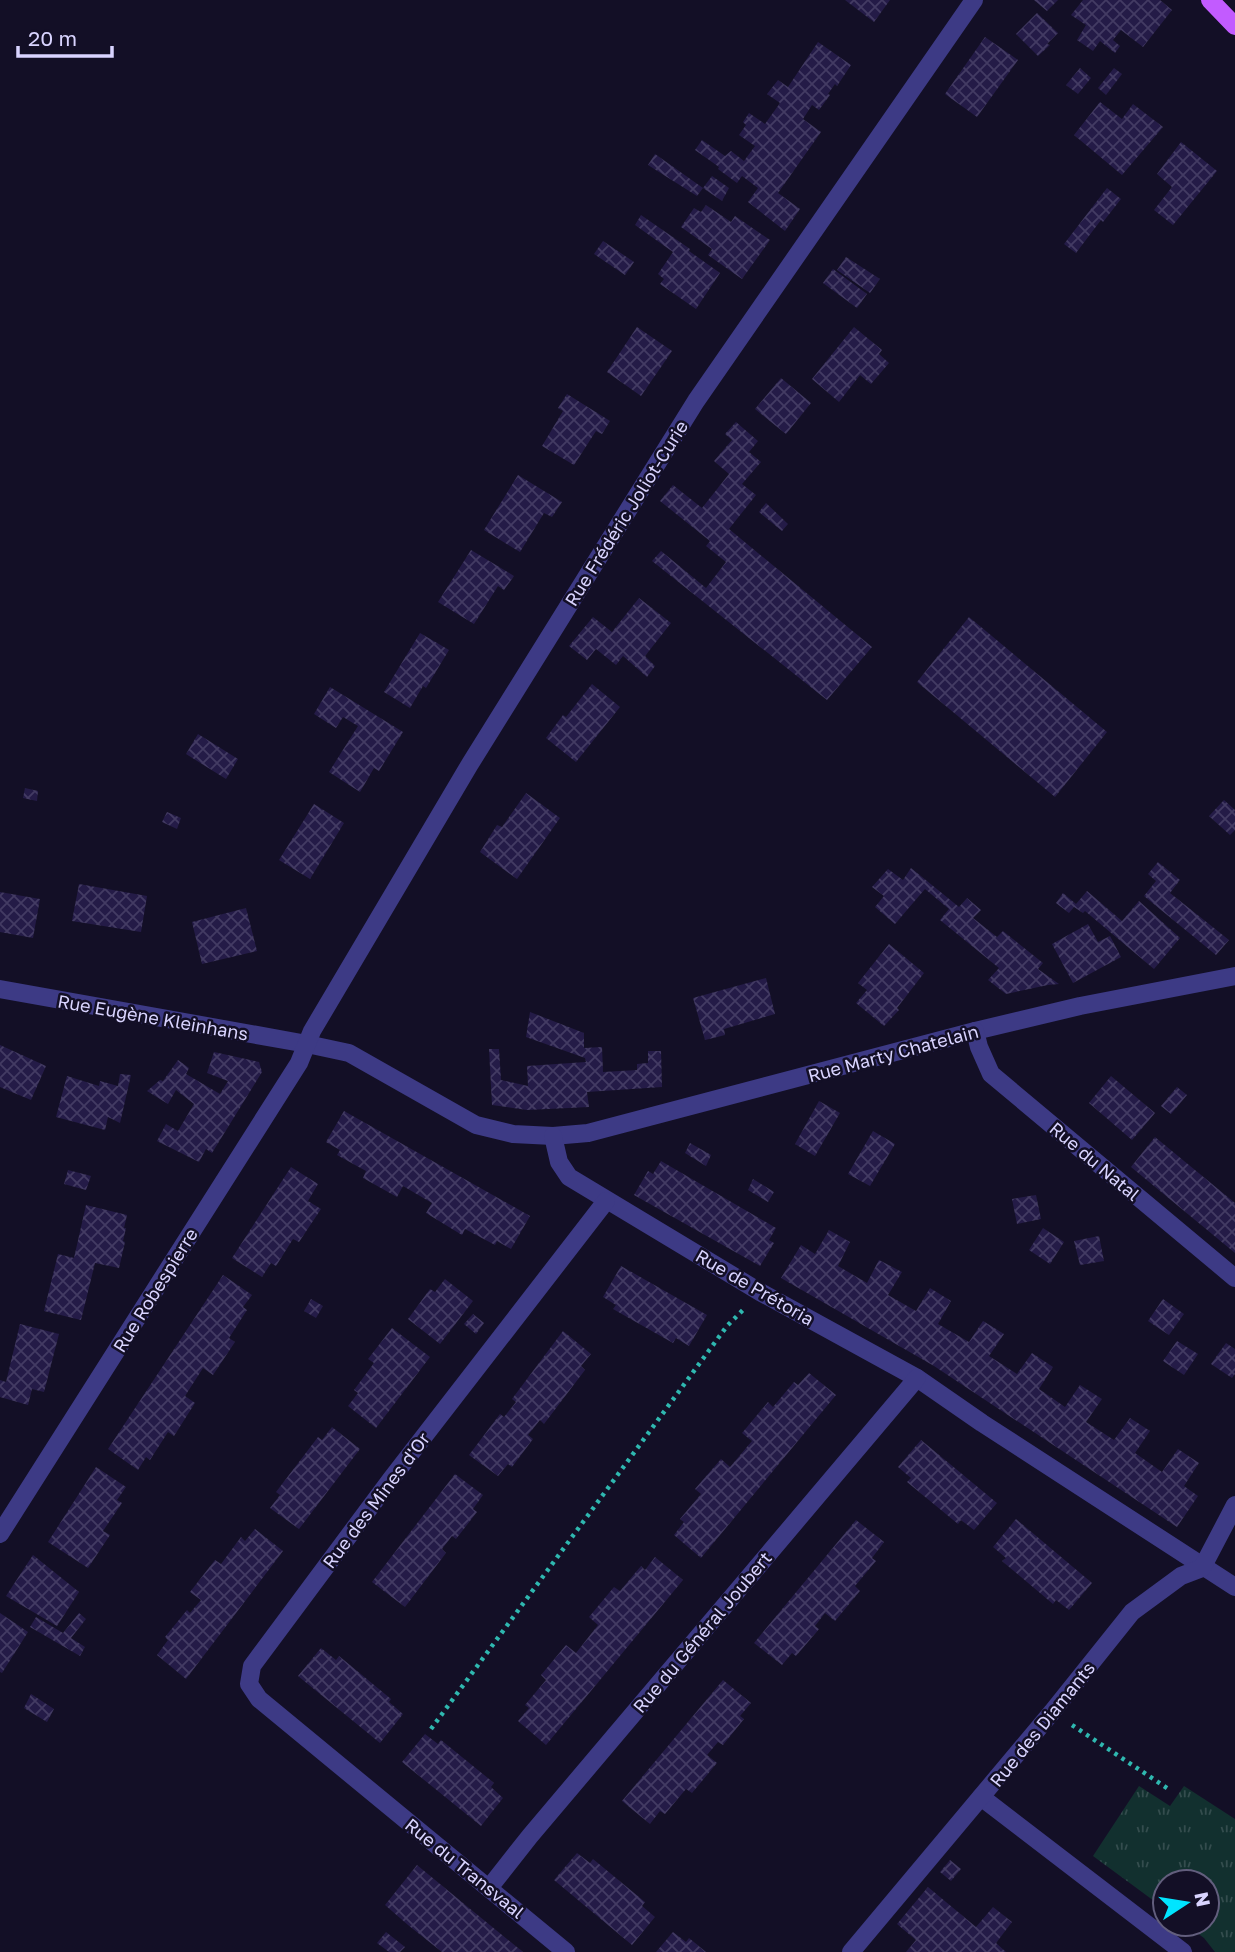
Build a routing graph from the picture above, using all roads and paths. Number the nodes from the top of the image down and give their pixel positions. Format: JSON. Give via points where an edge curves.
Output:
{"nodes":[{"id":1,"x":974,"y":0,"type":"edge"},
{"id":2,"x":1210,"y":0,"type":"edge"},
{"id":3,"x":1235,"y":26,"type":"edge"},
{"id":4,"x":1235,"y":976,"type":"edge"},
{"id":5,"x":0,"y":989,"type":"edge"},
{"id":6,"x":975,"y":1031,"type":"junction"},
{"id":7,"x":307,"y":1044,"type":"junction"},
{"id":8,"x":553,"y":1136,"type":"junction"},
{"id":9,"x":606,"y":1201,"type":"junction"},
{"id":10,"x":1235,"y":1278,"type":"edge"},
{"id":11,"x":760,"y":1292,"type":"junction"},
{"id":12,"x":917,"y":1378,"type":"junction"},
{"id":13,"x":1235,"y":1505,"type":"edge"},
{"id":14,"x":0,"y":1534,"type":"edge"},
{"id":15,"x":1202,"y":1567,"type":"junction"},
{"id":16,"x":1235,"y":1587,"type":"edge"},
{"id":17,"x":1052,"y":1712,"type":"junction"},
{"id":18,"x":431,"y":1729,"type":"dead end"},
{"id":19,"x":363,"y":1785,"type":"joint"},
{"id":20,"x":1170,"y":1790,"type":"dead end"},
{"id":21,"x":981,"y":1797,"type":"junction"},
{"id":22,"x":489,"y":1888,"type":"junction"},
{"id":23,"x":566,"y":1952,"type":"edge"},
{"id":24,"x":851,"y":1952,"type":"edge"},
{"id":25,"x":1183,"y":1952,"type":"edge"}],
"edges":[{"from":1,"to":7,"type":"street","name":"Rue Frédéric Joliot-Curie","via":[[696,401],[470,764]]},
{"from":2,"to":3,"type":"main road"},
{"from":4,"to":6,"type":"street","name":"Rue Marty Chatelain"},
{"from":5,"to":7,"type":"street","name":"Rue Eugène Kleinhans"},
{"from":6,"to":8,"type":"street","name":"Rue Marty Chatelain","via":[[588,1133]]},
{"from":6,"to":10,"type":"street","name":"Rue du Natal","via":[[991,1074]]},
{"from":7,"to":8,"type":"street","via":[[349,1053],[476,1125],[513,1134]]},
{"from":7,"to":14,"type":"street","name":"Rue Robespierre"},
{"from":8,"to":9,"type":"street","name":"Rue de Prétoria","via":[[569,1177]]},
{"from":9,"to":11,"type":"street","name":"Rue de Prétoria"},
{"from":9,"to":19,"type":"street","name":"Rue des Mines d'Or","via":[[252,1666],[249,1684],[259,1699]]},
{"from":11,"to":12,"type":"street","name":"Rue de Prétoria"},
{"from":11,"to":18,"type":"path","via":[[727,1326]]},
{"from":12,"to":15,"type":"street","name":"Rue de Prétoria"},
{"from":12,"to":22,"type":"street","name":"Rue du Général Joubert"},
{"from":13,"to":15,"type":"street"},
{"from":15,"to":16,"type":"street","name":"Rue de Prétoria"},
{"from":15,"to":17,"type":"street","name":"Rue des Diamants","via":[[1181,1576],[1132,1612]]},
{"from":17,"to":20,"type":"path"},
{"from":17,"to":21,"type":"street","name":"Rue des Diamants"},
{"from":19,"to":22,"type":"street","name":"Rue du Transvaal"},
{"from":21,"to":24,"type":"street","name":"Rue des Diamants"},
{"from":21,"to":25,"type":"street"},
{"from":22,"to":23,"type":"street","name":"Rue du Transvaal"}]}
